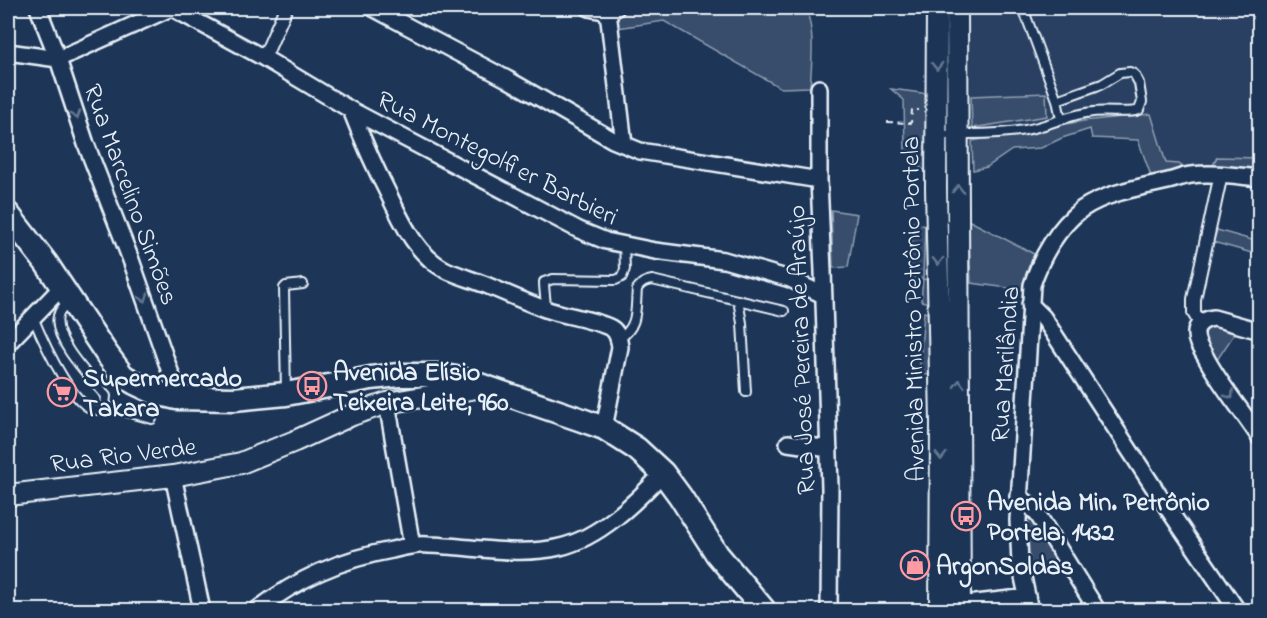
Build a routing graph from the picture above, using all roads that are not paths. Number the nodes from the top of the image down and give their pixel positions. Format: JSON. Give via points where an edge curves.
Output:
{"nodes":[{"id":1,"x":38,"y":8,"type":"edge"},
{"id":2,"x":171,"y":8,"type":"edge"},
{"id":3,"x":285,"y":8,"type":"edge"},
{"id":4,"x":373,"y":8,"type":"edge"},
{"id":5,"x":589,"y":8,"type":"edge"},
{"id":6,"x":937,"y":8,"type":"edge"},
{"id":7,"x":957,"y":8,"type":"edge"},
{"id":8,"x":1023,"y":8,"type":"edge"},
{"id":9,"x":612,"y":10,"type":"edge"},
{"id":10,"x":8,"y":52,"type":"edge"},
{"id":11,"x":264,"y":58,"type":"junction"},
{"id":12,"x":58,"y":60,"type":"junction"},
{"id":13,"x":819,"y":88,"type":"dead end"},
{"id":14,"x":1057,"y":100,"type":"junction"},
{"id":15,"x":351,"y":110,"type":"junction"},
{"id":16,"x":1061,"y":119,"type":"junction"},
{"id":17,"x":958,"y":135,"type":"junction"},
{"id":18,"x":937,"y":136,"type":"junction"},
{"id":19,"x":624,"y":144,"type":"junction"},
{"id":20,"x":1221,"y":174,"type":"junction"},
{"id":21,"x":1260,"y":178,"type":"edge"},
{"id":22,"x":819,"y":180,"type":"junction"},
{"id":23,"x":8,"y":214,"type":"edge"},
{"id":24,"x":624,"y":245,"type":"junction"},
{"id":25,"x":303,"y":284,"type":"dead end"},
{"id":26,"x":66,"y":294,"type":"junction"},
{"id":27,"x":823,"y":295,"type":"junction"},
{"id":28,"x":738,"y":300,"type":"junction"},
{"id":29,"x":1030,"y":304,"type":"junction"},
{"id":30,"x":546,"y":309,"type":"junction"},
{"id":31,"x":784,"y":311,"type":"dead end"},
{"id":32,"x":33,"y":317,"type":"junction"},
{"id":33,"x":1200,"y":323,"type":"junction"},
{"id":34,"x":1260,"y":331,"type":"edge"},
{"id":35,"x":8,"y":343,"type":"edge"},
{"id":36,"x":620,"y":343,"type":"junction"},
{"id":37,"x":483,"y":387,"type":"junction"},
{"id":38,"x":746,"y":392,"type":"dead end"},
{"id":39,"x":286,"y":394,"type":"junction"},
{"id":40,"x":177,"y":398,"type":"junction"},
{"id":41,"x":387,"y":403,"type":"junction"},
{"id":42,"x":105,"y":405,"type":"junction"},
{"id":43,"x":152,"y":419,"type":"dead end"},
{"id":44,"x":604,"y":428,"type":"junction"},
{"id":45,"x":1260,"y":438,"type":"edge"},
{"id":46,"x":788,"y":443,"type":"dead end"},
{"id":47,"x":829,"y":449,"type":"junction"},
{"id":48,"x":663,"y":473,"type":"junction"},
{"id":49,"x":173,"y":476,"type":"junction"},
{"id":50,"x":8,"y":495,"type":"edge"},
{"id":51,"x":1018,"y":496,"type":"junction"},
{"id":52,"x":412,"y":546,"type":"junction"},
{"id":53,"x":1028,"y":604,"type":"edge"},
{"id":54,"x":950,"y":608,"type":"edge"},
{"id":55,"x":202,"y":610,"type":"edge"},
{"id":56,"x":256,"y":610,"type":"edge"},
{"id":57,"x":764,"y":610,"type":"edge"},
{"id":58,"x":829,"y":610,"type":"edge"},
{"id":59,"x":1097,"y":610,"type":"edge"},
{"id":60,"x":1237,"y":610,"type":"edge"}],
"edges":[{"from":1,"to":12,"type":"street","name":"Rua Marcelino Simões"},
{"from":2,"to":11,"type":"street","name":"Rua Montegolfier Barbieri"},
{"from":2,"to":12,"type":"street"},
{"from":3,"to":11,"type":"street"},
{"from":4,"to":19,"type":"street"},
{"from":5,"to":9,"type":"street"},
{"from":6,"to":18,"type":"street","name":"Avenida Ministro Petrônio Portela","one_way":true},
{"from":7,"to":17,"type":"street","name":"Avenida Ministro Petrônio Portela"},
{"from":8,"to":14,"type":"lane"},
{"from":9,"to":19,"type":"street"},
{"from":10,"to":12,"type":"street"},
{"from":11,"to":15,"type":"street","name":"Rua Montegolfier Barbieri"},
{"from":12,"to":40,"type":"street","name":"Rua Marcelino Simões","one_way":true},
{"from":13,"to":22,"type":"street","name":"Rua José Pereira de Araújo"},
{"from":14,"to":16,"type":"lane"},
{"from":14,"to":16,"type":"lane","via":[[1125,72],[1134,74],[1139,83],[1142,102],[1135,113],[1093,112]]},
{"from":15,"to":24,"type":"street","name":"Rua Montegolfier Barbieri","via":[[579,230]]},
{"from":15,"to":30,"type":"street","via":[[368,153],[420,250],[446,270]]},
{"from":16,"to":17,"type":"lane","via":[[1025,130]]},
{"from":17,"to":18,"type":"lane"},
{"from":54,"to":17,"type":"street","name":"Avenida Ministro Petrônio Portela","one_way":true},
{"from":18,"to":54,"type":"street","name":"Avenida Ministro Petrônio Portela","one_way":true,"via":[[941,422]]},
{"from":19,"to":22,"type":"street","via":[[640,151]]},
{"from":20,"to":21,"type":"street","name":"Rua Marilândia"},
{"from":20,"to":29,"type":"street","name":"Rua Marilândia","via":[[1192,175],[1141,187],[1082,209],[1066,223],[1037,268]]},
{"from":20,"to":33,"type":"street","via":[[1194,299],[1194,313]]},
{"from":22,"to":27,"type":"street","name":"Rua José Pereira de Araújo"},
{"from":23,"to":26,"type":"main road"},
{"from":24,"to":27,"type":"street","name":"Rua Montegolfier Barbieri","via":[[724,260],[790,279]]},
{"from":24,"to":30,"type":"lane","via":[[622,277],[546,281]]},
{"from":25,"to":39,"type":"lane","via":[[284,288]]},
{"from":26,"to":32,"type":"street"},
{"from":26,"to":40,"type":"main road","via":[[123,376],[156,393]]},
{"from":26,"to":42,"type":"lane","via":[[58,314],[60,334],[106,396]]},
{"from":27,"to":47,"type":"street","name":"Rua José Pereira de Araújo"},
{"from":28,"to":31,"type":"lane"},
{"from":28,"to":36,"type":"lane","via":[[646,281],[637,289],[634,324]]},
{"from":28,"to":38,"type":"lane"},
{"from":29,"to":51,"type":"street","name":"Rua Marilândia"},
{"from":29,"to":60,"type":"street","via":[[1043,317]]},
{"from":30,"to":36,"type":"street","via":[[611,328]]},
{"from":32,"to":35,"type":"street"},
{"from":32,"to":42,"type":"lane","via":[[58,369],[81,401],[95,410]]},
{"from":33,"to":34,"type":"street","via":[[1214,318]]},
{"from":33,"to":45,"type":"street","one_way":true,"via":[[1196,330],[1198,343]]},
{"from":36,"to":44,"type":"street"},
{"from":37,"to":39,"type":"main road","via":[[462,379],[422,374],[371,378]]},
{"from":37,"to":41,"type":"street","name":"Rua Rio Verde"},
{"from":37,"to":44,"type":"main road"},
{"from":39,"to":40,"type":"main road","via":[[234,399]]},
{"from":41,"to":49,"type":"street","name":"Rua Rio Verde","via":[[241,463]]},
{"from":41,"to":52,"type":"street"},
{"from":42,"to":43,"type":"lane"},
{"from":44,"to":48,"type":"main road","via":[[637,449]]},
{"from":46,"to":47,"type":"street"},
{"from":47,"to":58,"type":"street","name":"Rua José Pereira de Araújo"},
{"from":48,"to":52,"type":"street","via":[[602,528],[560,547],[505,550]]},
{"from":48,"to":57,"type":"main road","via":[[717,554]]},
{"from":49,"to":50,"type":"street","name":"Rua Rio Verde"},
{"from":49,"to":55,"type":"street"},
{"from":51,"to":53,"type":"street","name":"Rua Marilândia","via":[[1019,552]]},
{"from":51,"to":59,"type":"street","via":[[1038,515]]},
{"from":52,"to":56,"type":"street","via":[[339,563],[306,577]]},
{"from":53,"to":54,"type":"street"}]}
